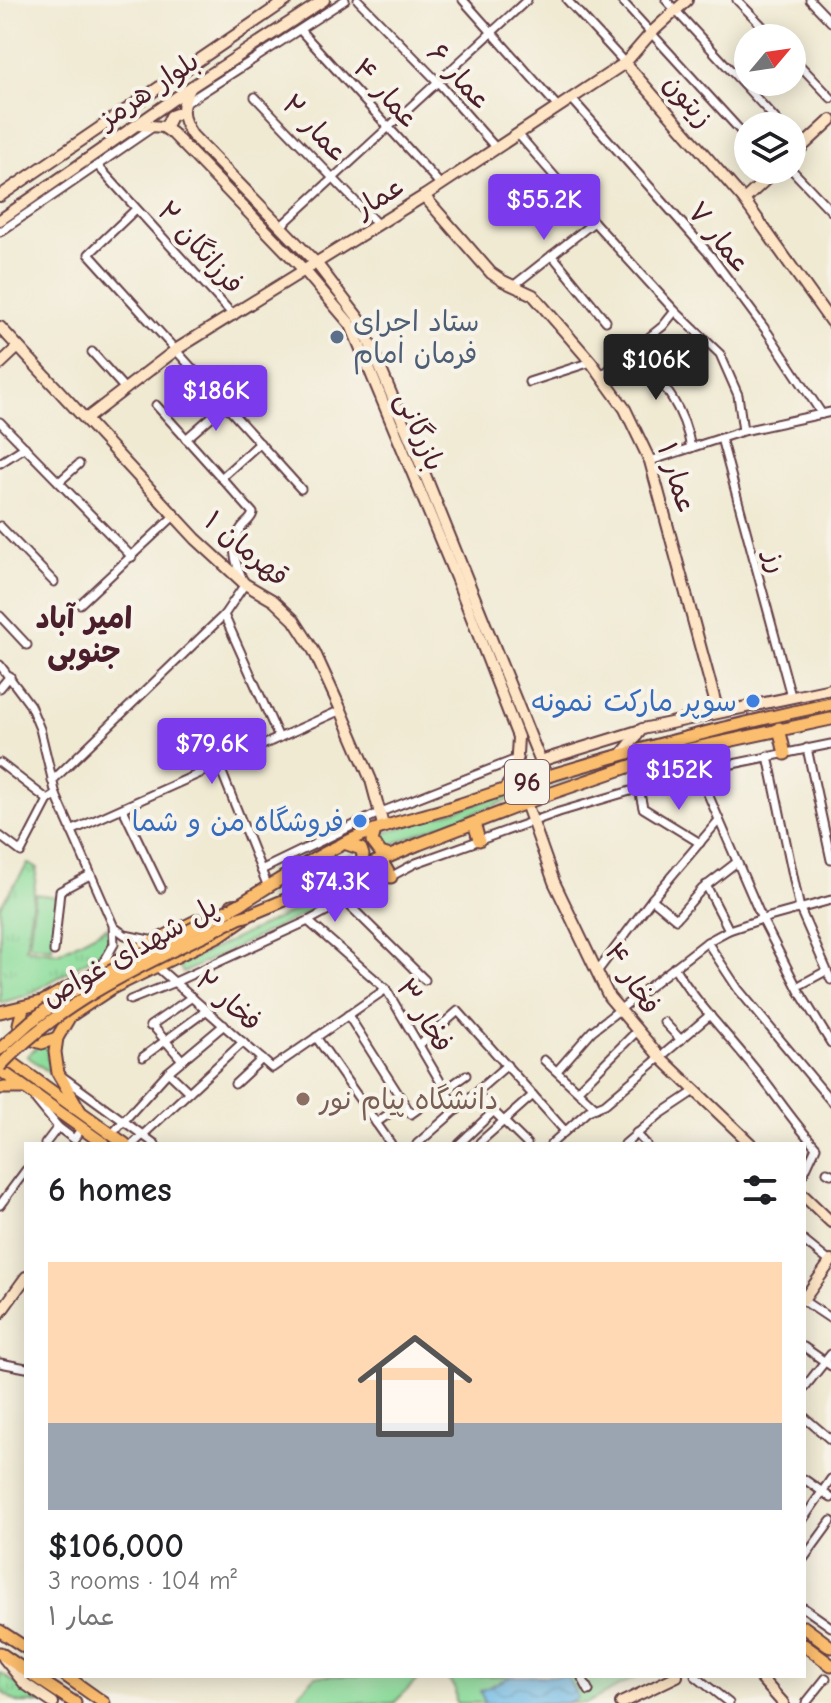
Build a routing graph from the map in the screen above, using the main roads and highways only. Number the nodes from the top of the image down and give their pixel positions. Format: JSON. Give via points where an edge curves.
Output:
{"nodes":[{"id":1,"x":831,"y":704,"type":"edge"},
{"id":2,"x":831,"y":719,"type":"edge"},
{"id":3,"x":779,"y":728,"type":"junction"},
{"id":4,"x":785,"y":754,"type":"road end"},
{"id":5,"x":474,"y":823,"type":"junction"},
{"id":6,"x":379,"y":828,"type":"junction"},
{"id":7,"x":479,"y":840,"type":"road end"},
{"id":8,"x":344,"y":843,"type":"junction"},
{"id":9,"x":385,"y":858,"type":"junction"},
{"id":10,"x":361,"y":869,"type":"junction"},
{"id":11,"x":391,"y":877,"type":"road end"},
{"id":12,"x":337,"y":879,"type":"junction"},
{"id":13,"x":346,"y":900,"type":"road end"},
{"id":14,"x":240,"y":904,"type":"junction"},
{"id":15,"x":249,"y":915,"type":"junction"},
{"id":16,"x":23,"y":1008,"type":"junction"},
{"id":17,"x":0,"y":1012,"type":"edge"},
{"id":18,"x":57,"y":1038,"type":"junction"},
{"id":19,"x":0,"y":1052,"type":"edge"},
{"id":20,"x":0,"y":1068,"type":"edge"},
{"id":21,"x":0,"y":1088,"type":"edge"},
{"id":22,"x":27,"y":1089,"type":"junction"},
{"id":23,"x":80,"y":1111,"type":"junction"},
{"id":24,"x":108,"y":1139,"type":"edge"},
{"id":25,"x":806,"y":1628,"type":"edge"},
{"id":26,"x":0,"y":1631,"type":"edge"},
{"id":27,"x":806,"y":1646,"type":"edge"},
{"id":28,"x":24,"y":1647,"type":"edge"},
{"id":29,"x":831,"y":1647,"type":"edge"},
{"id":30,"x":0,"y":1654,"type":"edge"},
{"id":31,"x":831,"y":1665,"type":"edge"},
{"id":32,"x":24,"y":1670,"type":"edge"},
{"id":33,"x":37,"y":1678,"type":"edge"},
{"id":34,"x":69,"y":1678,"type":"edge"},
{"id":35,"x":75,"y":1703,"type":"edge"},
{"id":36,"x":104,"y":1703,"type":"edge"}],
"edges":[{"from":1,"to":6,"type":"main road","number":"96","via":[[735,723]]},
{"from":2,"to":3,"type":"main road","number":"96"},
{"from":3,"to":4,"type":"main road"},
{"from":3,"to":5,"type":"main road","number":"96","via":[[663,755]]},
{"from":5,"to":7,"type":"main road"},
{"from":5,"to":9,"type":"main road","number":"96"},
{"from":6,"to":8,"type":"main road","number":"96"},
{"from":6,"to":9,"type":"main road","via":[[372,841]]},
{"from":8,"to":10,"type":"main road","via":[[361,849]]},
{"from":8,"to":14,"type":"main road","number":"96"},
{"from":9,"to":10,"type":"main road","number":"96"},
{"from":9,"to":11,"type":"main road"},
{"from":10,"to":12,"type":"main road","number":"96"},
{"from":12,"to":13,"type":"main road"},
{"from":12,"to":15,"type":"main road","number":"96"},
{"from":14,"to":16,"type":"main road","number":"96","via":[[228,905]]},
{"from":14,"to":19,"type":"main road","name":"پل شهدای غواص","bridge":true,"via":[[69,993]]},
{"from":15,"to":18,"type":"main road","via":[[77,1010]]},
{"from":15,"to":20,"type":"main road","name":"پل شهدای غواص","number":"96","bridge":true,"via":[[93,991],[43,1026]]},
{"from":16,"to":17,"type":"main road","number":"96"},
{"from":16,"to":18,"type":"main road","via":[[19,1024],[27,1038],[42,1043]]},
{"from":18,"to":23,"type":"main road","via":[[58,1073]]},
{"from":19,"to":23,"type":"main road"},
{"from":20,"to":22,"type":"main road"},
{"from":21,"to":22,"type":"main road"},
{"from":22,"to":24,"type":"main road","via":[[82,1128]]},
{"from":23,"to":24,"type":"main road"},
{"from":25,"to":29,"type":"main road"},
{"from":26,"to":28,"type":"main road"},
{"from":27,"to":31,"type":"main road"},
{"from":30,"to":32,"type":"main road"},
{"from":33,"to":35,"type":"main road"},
{"from":34,"to":36,"type":"main road"}]}
